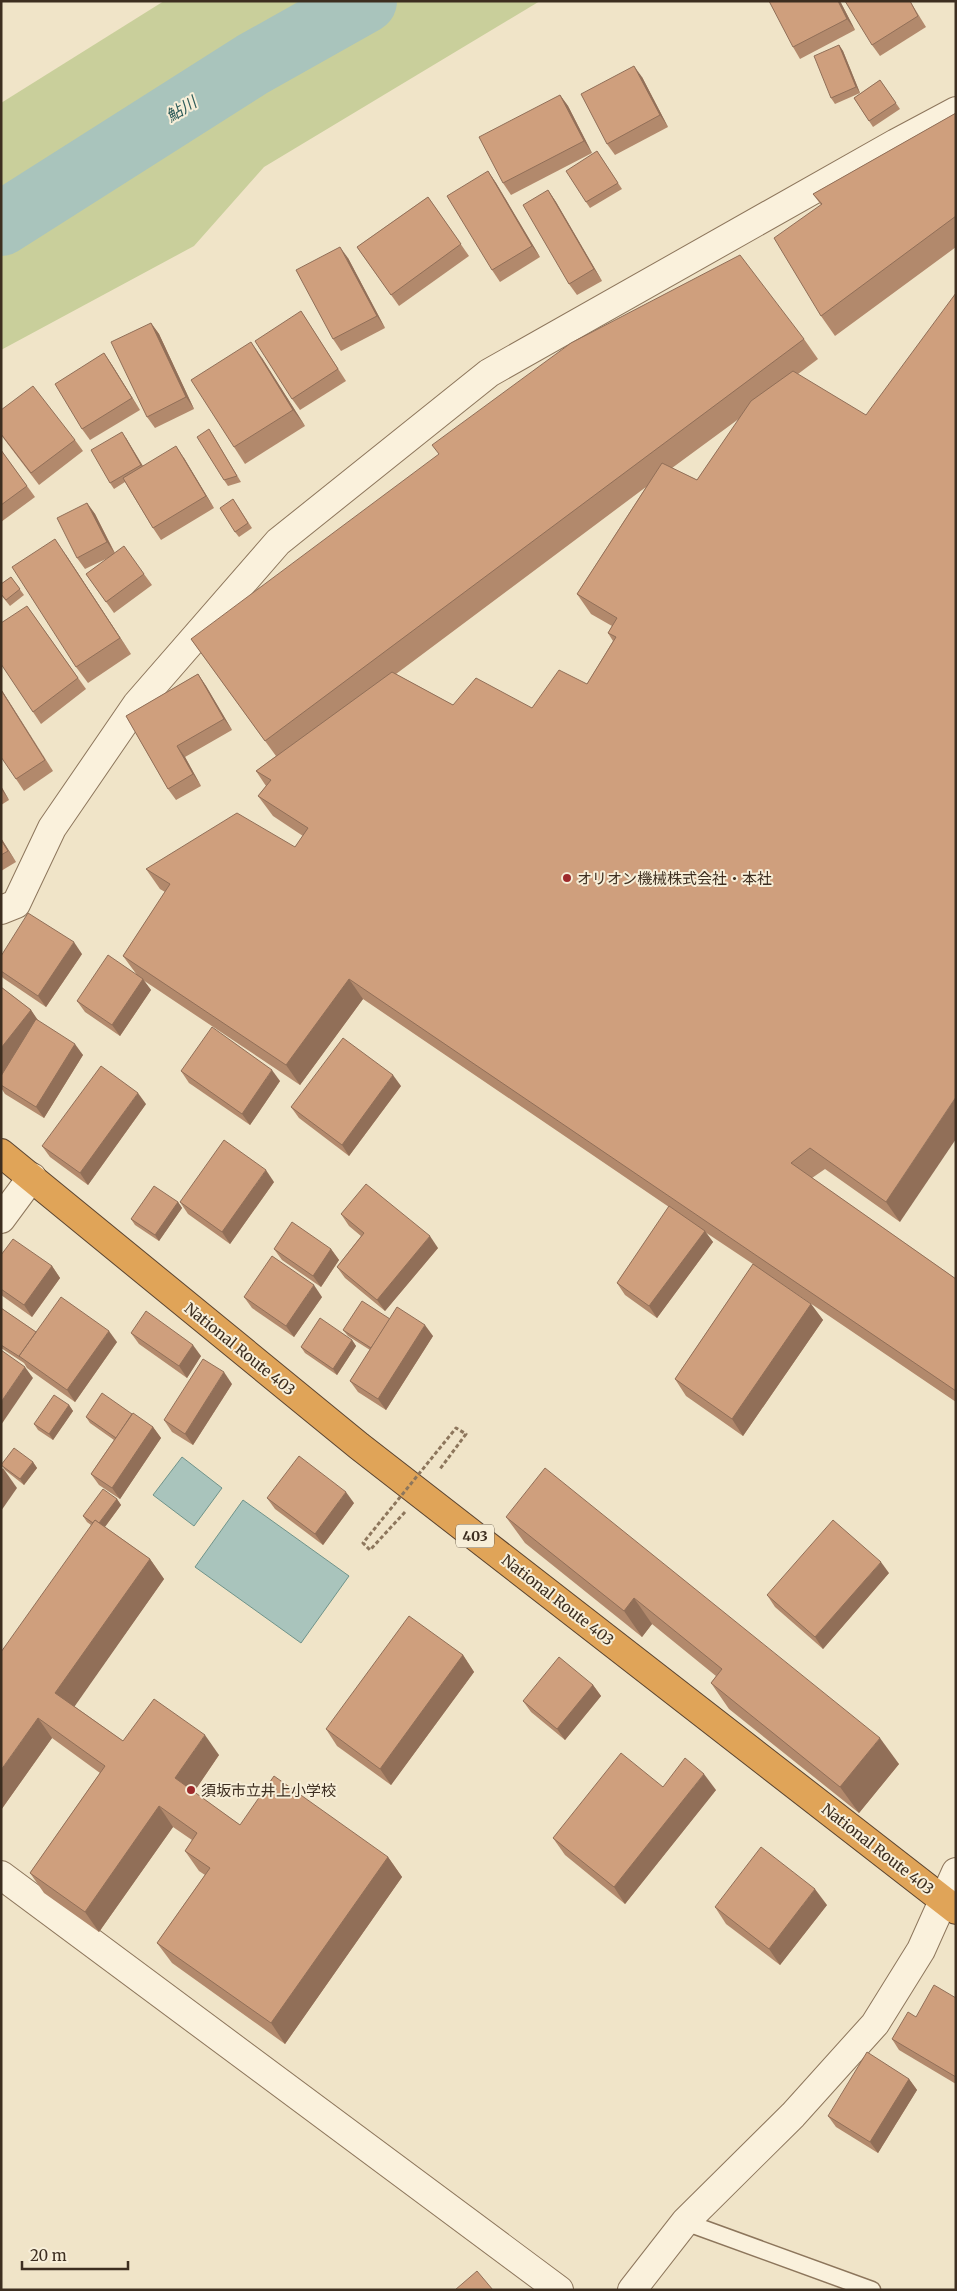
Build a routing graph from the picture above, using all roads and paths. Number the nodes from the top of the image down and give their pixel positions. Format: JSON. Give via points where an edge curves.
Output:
{"nodes":[{"id":1,"x":956,"y":112,"type":"edge"},
{"id":2,"x":1,"y":910,"type":"edge"},
{"id":3,"x":1,"y":1153,"type":"edge"},
{"id":4,"x":32,"y":1177,"type":"junction"},
{"id":5,"x":1,"y":1219,"type":"edge"},
{"id":6,"x":440,"y":1468,"type":"dead end"},
{"id":7,"x":405,"y":1512,"type":"dead end"},
{"id":8,"x":956,"y":1872,"type":"edge"},
{"id":9,"x":1,"y":1876,"type":"edge"},
{"id":10,"x":949,"y":1905,"type":"edge"},
{"id":11,"x":685,"y":2222,"type":"junction"},
{"id":12,"x":559,"y":2290,"type":"edge"},
{"id":13,"x":632,"y":2290,"type":"edge"},
{"id":14,"x":872,"y":2290,"type":"edge"}],
"edges":[{"from":1,"to":2,"type":"street","via":[[489,373],[278,542],[137,704],[52,828],[16,904]]},
{"from":3,"to":4,"type":"highway","name":"National Route 403","number":"403"},
{"from":4,"to":5,"type":"street"},
{"from":4,"to":10,"type":"highway","name":"National Route 403","number":"403","via":[[359,1446]]},
{"from":6,"to":7,"type":"path","bridge":true,"via":[[466,1434],[456,1428],[363,1543],[370,1550]]},
{"from":8,"to":10,"type":"street"},
{"from":9,"to":12,"type":"street"},
{"from":10,"to":11,"type":"street","via":[[876,2024],[793,2115]]},
{"from":11,"to":13,"type":"street"},
{"from":11,"to":14,"type":"lane"}]}
